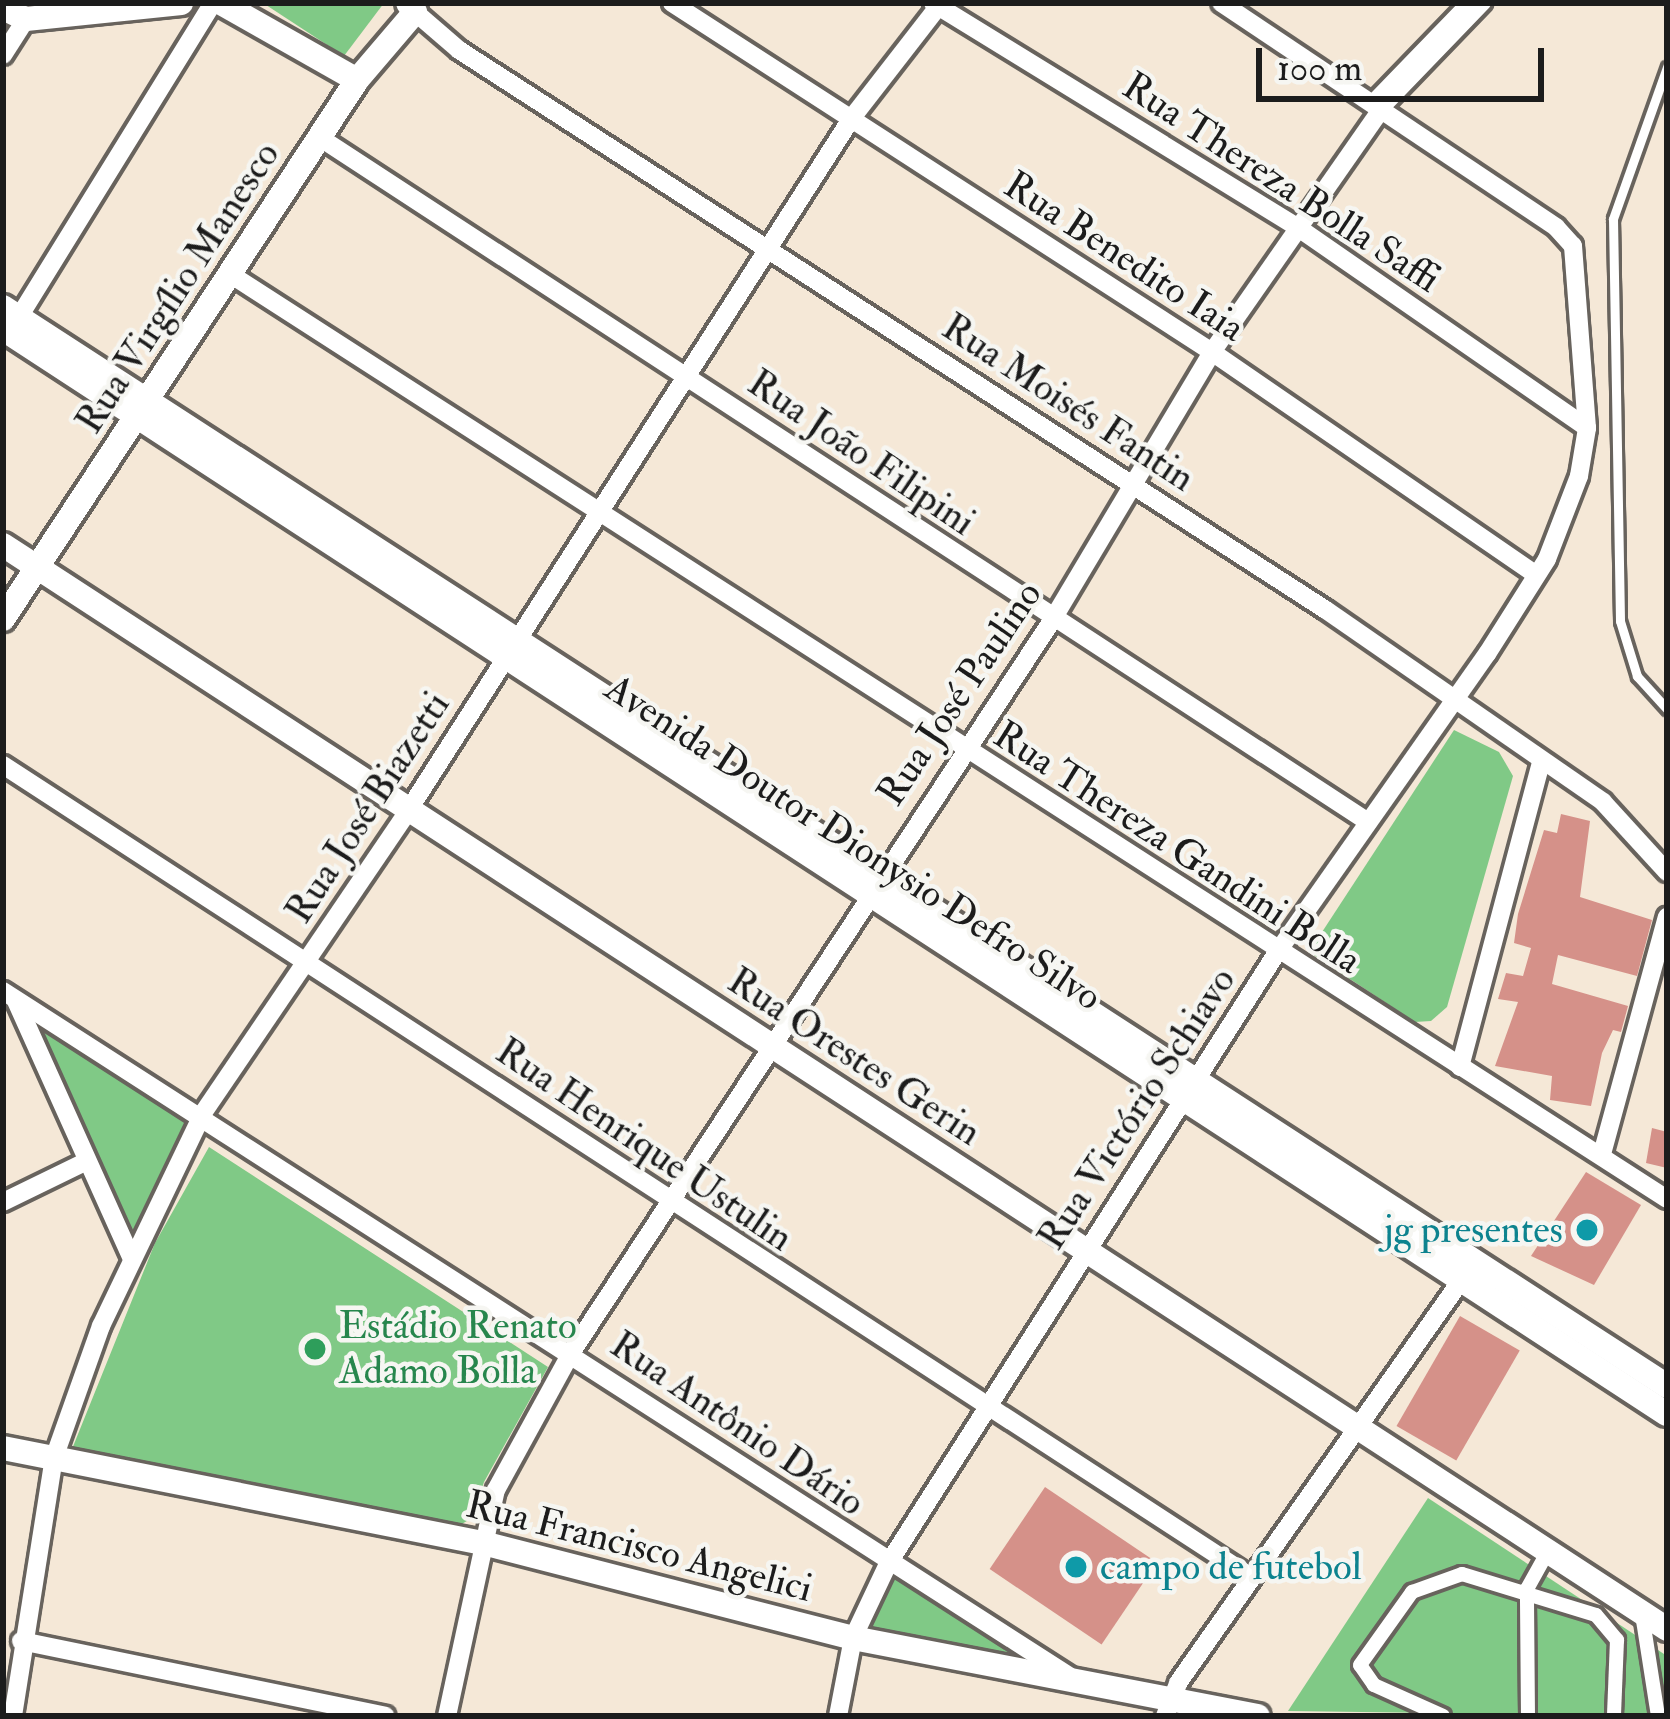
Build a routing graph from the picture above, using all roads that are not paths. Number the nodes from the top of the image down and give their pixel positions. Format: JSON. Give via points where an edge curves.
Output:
{"nodes":[{"id":1,"x":181,"y":3,"type":"edge"},
{"id":2,"x":217,"y":3,"type":"edge"},
{"id":3,"x":672,"y":3,"type":"edge"},
{"id":4,"x":1221,"y":3,"type":"edge"},
{"id":5,"x":1468,"y":3,"type":"edge"},
{"id":6,"x":1484,"y":3,"type":"edge"},
{"id":7,"x":936,"y":5,"type":"edge"},
{"id":8,"x":413,"y":6,"type":"edge"},
{"id":9,"x":18,"y":10,"type":"edge"},
{"id":10,"x":3,"y":56,"type":"edge"},
{"id":11,"x":1667,"y":67,"type":"edge"},
{"id":12,"x":358,"y":80,"type":"junction"},
{"id":13,"x":1661,"y":91,"type":"edge"},
{"id":14,"x":1376,"y":106,"type":"junction"},
{"id":15,"x":851,"y":119,"type":"junction"},
{"id":16,"x":319,"y":136,"type":"junction"},
{"id":17,"x":1300,"y":229,"type":"junction"},
{"id":18,"x":769,"y":250,"type":"junction"},
{"id":19,"x":230,"y":274,"type":"junction"},
{"id":20,"x":8,"y":318,"type":"edge"},
{"id":21,"x":1212,"y":352,"type":"junction"},
{"id":22,"x":685,"y":376,"type":"junction"},
{"id":23,"x":144,"y":409,"type":"junction"},
{"id":24,"x":1614,"y":426,"type":"junction"},
{"id":25,"x":1587,"y":428,"type":"junction"},
{"id":26,"x":1134,"y":484,"type":"junction"},
{"id":27,"x":598,"y":508,"type":"junction"},
{"id":28,"x":3,"y":545,"type":"edge"},
{"id":29,"x":37,"y":567,"type":"junction"},
{"id":30,"x":1536,"y":575,"type":"junction"},
{"id":31,"x":3,"y":619,"type":"edge"},
{"id":32,"x":1053,"y":619,"type":"junction"},
{"id":33,"x":509,"y":652,"type":"junction"},
{"id":34,"x":1454,"y":703,"type":"junction"},
{"id":35,"x":1667,"y":709,"type":"edge"},
{"id":36,"x":965,"y":750,"type":"junction"},
{"id":37,"x":1541,"y":762,"type":"junction"},
{"id":38,"x":3,"y":765,"type":"edge"},
{"id":39,"x":408,"y":811,"type":"junction"},
{"id":40,"x":1368,"y":822,"type":"junction"},
{"id":41,"x":880,"y":872,"type":"junction"},
{"id":42,"x":1667,"y":872,"type":"edge"},
{"id":43,"x":864,"y":895,"type":"junction"},
{"id":44,"x":1667,"y":917,"type":"edge"},
{"id":45,"x":1276,"y":954,"type":"junction"},
{"id":46,"x":307,"y":961,"type":"junction"},
{"id":47,"x":7,"y":994,"type":"edge"},
{"id":48,"x":771,"y":1046,"type":"junction"},
{"id":49,"x":1460,"y":1066,"type":"junction"},
{"id":50,"x":1190,"y":1086,"type":"junction"},
{"id":51,"x":202,"y":1113,"type":"junction"},
{"id":52,"x":1602,"y":1154,"type":"junction"},
{"id":53,"x":83,"y":1163,"type":"junction"},
{"id":54,"x":1667,"y":1199,"type":"edge"},
{"id":55,"x":668,"y":1201,"type":"junction"},
{"id":56,"x":3,"y":1202,"type":"edge"},
{"id":57,"x":1084,"y":1250,"type":"junction"},
{"id":58,"x":131,"y":1259,"type":"junction"},
{"id":59,"x":1467,"y":1273,"type":"junction"},
{"id":60,"x":571,"y":1353,"type":"junction"},
{"id":61,"x":1667,"y":1386,"type":"edge"},
{"id":62,"x":990,"y":1413,"type":"junction"},
{"id":63,"x":1667,"y":1414,"type":"edge"},
{"id":64,"x":1359,"y":1429,"type":"junction"},
{"id":65,"x":3,"y":1448,"type":"edge"},
{"id":66,"x":54,"y":1458,"type":"junction"},
{"id":67,"x":479,"y":1542,"type":"junction"},
{"id":68,"x":1547,"y":1552,"type":"junction"},
{"id":69,"x":888,"y":1564,"type":"junction"},
{"id":70,"x":1251,"y":1576,"type":"junction"},
{"id":71,"x":1527,"y":1589,"type":"junction"},
{"id":72,"x":1642,"y":1613,"type":"junction"},
{"id":73,"x":1667,"y":1629,"type":"edge"},
{"id":74,"x":853,"y":1638,"type":"junction"},
{"id":75,"x":21,"y":1641,"type":"junction"},
{"id":76,"x":1072,"y":1678,"type":"junction"},
{"id":77,"x":1167,"y":1706,"type":"edge"},
{"id":78,"x":13,"y":1716,"type":"edge"},
{"id":79,"x":385,"y":1716,"type":"edge"},
{"id":80,"x":447,"y":1716,"type":"edge"},
{"id":81,"x":838,"y":1716,"type":"edge"},
{"id":82,"x":1258,"y":1716,"type":"edge"},
{"id":83,"x":1443,"y":1716,"type":"edge"},
{"id":84,"x":1528,"y":1716,"type":"edge"},
{"id":85,"x":1614,"y":1716,"type":"edge"},
{"id":86,"x":1658,"y":1716,"type":"edge"}],
"edges":[{"from":1,"to":9,"type":"street"},
{"from":2,"to":12,"type":"street"},
{"from":2,"to":20,"type":"street"},
{"from":3,"to":15,"type":"street","name":"Rua Benedito Iaia"},
{"from":4,"to":14,"type":"street","name":"Rua Victório Schiavo"},
{"from":5,"to":14,"type":"street"},
{"from":6,"to":14,"type":"street"},
{"from":7,"to":15,"type":"street","name":"Rua José Biazetti"},
{"from":7,"to":17,"type":"street","name":"Rua Thereza Bolla Saffi"},
{"from":8,"to":12,"type":"street","name":"Rua Virgílio Manesco"},
{"from":8,"to":18,"type":"street","name":"Rua Moisés Fantin","via":[[459,50]]},
{"from":9,"to":10,"type":"street"},
{"from":11,"to":13,"type":"lane"},
{"from":12,"to":16,"type":"street","name":"Rua Virgílio Manesco"},
{"from":13,"to":24,"type":"lane","via":[[1612,219]]},
{"from":14,"to":17,"type":"street","name":"Rua José Paulino","via":[[1369,129]]},
{"from":14,"to":25,"type":"street","name":"Rua Victório Schiavo","via":[[1573,246]]},
{"from":15,"to":18,"type":"street","name":"Rua José Biazetti"},
{"from":15,"to":21,"type":"street","name":"Rua Benedito Iaia"},
{"from":16,"to":19,"type":"street","name":"Rua Virgílio Manesco"},
{"from":16,"to":22,"type":"street","name":"Rua João Filipini"},
{"from":17,"to":21,"type":"street","name":"Rua José Paulino"},
{"from":17,"to":25,"type":"street","name":"Rua Thereza Bolla Saffi"},
{"from":18,"to":22,"type":"street","name":"Rua José Biazetti"},
{"from":18,"to":26,"type":"street","name":"Rua Moisés Fantin"},
{"from":19,"to":23,"type":"street","name":"Rua Virgílio Manesco"},
{"from":19,"to":27,"type":"street","name":"Rua Thereza Gandini Bolla"},
{"from":20,"to":23,"type":"street","name":"Avenida Doutor Dionysio Defro Silvo"},
{"from":21,"to":26,"type":"street","name":"Rua José Paulino"},
{"from":21,"to":30,"type":"street","name":"Rua Benedito Iaia"},
{"from":22,"to":27,"type":"street","name":"Rua José Biazetti"},
{"from":22,"to":32,"type":"street","name":"Rua João Filipini"},
{"from":23,"to":29,"type":"street","name":"Rua Virgílio Manesco"},
{"from":23,"to":33,"type":"street","name":"Avenida Doutor Dionysio Defro Silvo"},
{"from":24,"to":25,"type":"lane"},
{"from":24,"to":35,"type":"lane","via":[[1620,622],[1637,676]]},
{"from":25,"to":30,"type":"street","name":"Rua Victório Schiavo","via":[[1564,523]]},
{"from":26,"to":32,"type":"street","name":"Rua José Paulino"},
{"from":26,"to":34,"type":"street","name":"Rua Moisés Fantin"},
{"from":27,"to":33,"type":"street","name":"Rua José Biazetti"},
{"from":27,"to":36,"type":"street","name":"Rua Thereza Gandini Bolla"},
{"from":28,"to":29,"type":"street","name":"Rua Orestes Gerin"},
{"from":29,"to":31,"type":"street","name":"Rua Virgílio Manesco"},
{"from":29,"to":39,"type":"street","name":"Rua Orestes Gerin"},
{"from":30,"to":34,"type":"street","name":"Rua Victório Schiavo"},
{"from":32,"to":36,"type":"street","name":"Rua José Paulino"},
{"from":32,"to":40,"type":"street","name":"Rua João Filipini"},
{"from":33,"to":39,"type":"street","name":"Rua José Biazetti"},
{"from":33,"to":41,"type":"street","name":"Avenida Doutor Dionysio Defro Silvo"},
{"from":33,"to":43,"type":"street","name":"Avenida Doutor Dionysio Defro Silvo"},
{"from":34,"to":37,"type":"street","name":"Rua Moisés Fantin"},
{"from":34,"to":40,"type":"street","name":"Rua Victório Schiavo"},
{"from":36,"to":41,"type":"street","name":"Rua José Paulino"},
{"from":36,"to":45,"type":"street","name":"Rua Thereza Gandini Bolla"},
{"from":37,"to":42,"type":"street","name":"Rua Moisés Fantin","via":[[1604,802]]},
{"from":37,"to":49,"type":"street"},
{"from":38,"to":46,"type":"street","name":"Rua Henrique Ustulin"},
{"from":39,"to":46,"type":"street","name":"Rua José Biazetti"},
{"from":39,"to":48,"type":"street","name":"Rua Orestes Gerin"},
{"from":40,"to":45,"type":"street","name":"Rua Victório Schiavo"},
{"from":41,"to":43,"type":"street","name":"Rua José Paulino"},
{"from":41,"to":50,"type":"street","name":"Avenida Doutor Dionysio Defro Silvo"},
{"from":43,"to":48,"type":"street","name":"Rua José Paulino"},
{"from":43,"to":50,"type":"street","name":"Avenida Doutor Dionysio Defro Silvo"},
{"from":44,"to":52,"type":"street"},
{"from":45,"to":49,"type":"street","name":"Rua Thereza Gandini Bolla"},
{"from":45,"to":50,"type":"street","name":"Rua Victório Schiavo"},
{"from":46,"to":51,"type":"street","name":"Rua José Biazetti"},
{"from":46,"to":55,"type":"street","name":"Rua Henrique Ustulin"},
{"from":47,"to":51,"type":"street","name":"Rua Antônio Dário"},
{"from":47,"to":53,"type":"street"},
{"from":48,"to":55,"type":"street","name":"Rua José Paulino"},
{"from":48,"to":57,"type":"street","name":"Rua Orestes Gerin"},
{"from":49,"to":52,"type":"street","name":"Rua Thereza Gandini Bolla"},
{"from":50,"to":57,"type":"street","name":"Rua Victório Schiavo"},
{"from":50,"to":59,"type":"street","name":"Avenida Doutor Dionysio Defro Silvo"},
{"from":51,"to":58,"type":"street","name":"Rua José Biazetti"},
{"from":51,"to":60,"type":"street","name":"Rua Antônio Dário"},
{"from":52,"to":54,"type":"street","name":"Rua Thereza Gandini Bolla"},
{"from":53,"to":56,"type":"street"},
{"from":53,"to":58,"type":"street"},
{"from":55,"to":60,"type":"street","name":"Rua José Paulino"},
{"from":55,"to":62,"type":"street","name":"Rua Henrique Ustulin"},
{"from":57,"to":62,"type":"street","name":"Rua Victório Schiavo"},
{"from":57,"to":64,"type":"street","name":"Rua Orestes Gerin"},
{"from":58,"to":66,"type":"street","name":"Rua José Biazetti"},
{"from":59,"to":61,"type":"street","name":"Avenida Doutor Dionysio Defro Silvo"},
{"from":59,"to":63,"type":"street","name":"Avenida Doutor Dionysio Defro Silvo"},
{"from":59,"to":64,"type":"street"},
{"from":60,"to":67,"type":"street","name":"Rua José Paulino","via":[[496,1490]]},
{"from":60,"to":69,"type":"street","name":"Rua Antônio Dário"},
{"from":62,"to":69,"type":"street","name":"Rua Victório Schiavo"},
{"from":62,"to":70,"type":"street","name":"Rua Henrique Ustulin"},
{"from":64,"to":68,"type":"street","name":"Rua Orestes Gerin"},
{"from":64,"to":70,"type":"street"},
{"from":65,"to":66,"type":"street","name":"Rua Francisco Angelici"},
{"from":66,"to":67,"type":"street","name":"Rua Francisco Angelici"},
{"from":66,"to":75,"type":"street","name":"Rua José Biazetti"},
{"from":67,"to":74,"type":"street","name":"Rua Francisco Angelici"},
{"from":67,"to":80,"type":"street","name":"Rua José Paulino"},
{"from":68,"to":71,"type":"street"},
{"from":68,"to":72,"type":"street","name":"Rua Orestes Gerin"},
{"from":69,"to":74,"type":"street","name":"Rua Victório Schiavo"},
{"from":69,"to":76,"type":"street","name":"Rua Antônio Dário"},
{"from":70,"to":77,"type":"street"},
{"from":71,"to":83,"type":"street","via":[[1462,1574],[1412,1592],[1360,1665],[1374,1685]]},
{"from":71,"to":84,"type":"street"},
{"from":71,"to":85,"type":"street","via":[[1596,1615],[1618,1640]]},
{"from":72,"to":73,"type":"street","name":"Rua Orestes Gerin"},
{"from":72,"to":86,"type":"street"},
{"from":74,"to":76,"type":"street","name":"Rua Francisco Angelici"},
{"from":74,"to":81,"type":"street","name":"Rua Victório Schiavo"},
{"from":75,"to":78,"type":"street","name":"Rua José Biazetti"},
{"from":75,"to":79,"type":"street"},
{"from":76,"to":77,"type":"street","name":"Rua Francisco Angelici"},
{"from":77,"to":82,"type":"street","name":"Rua Francisco Angelici"}]}
